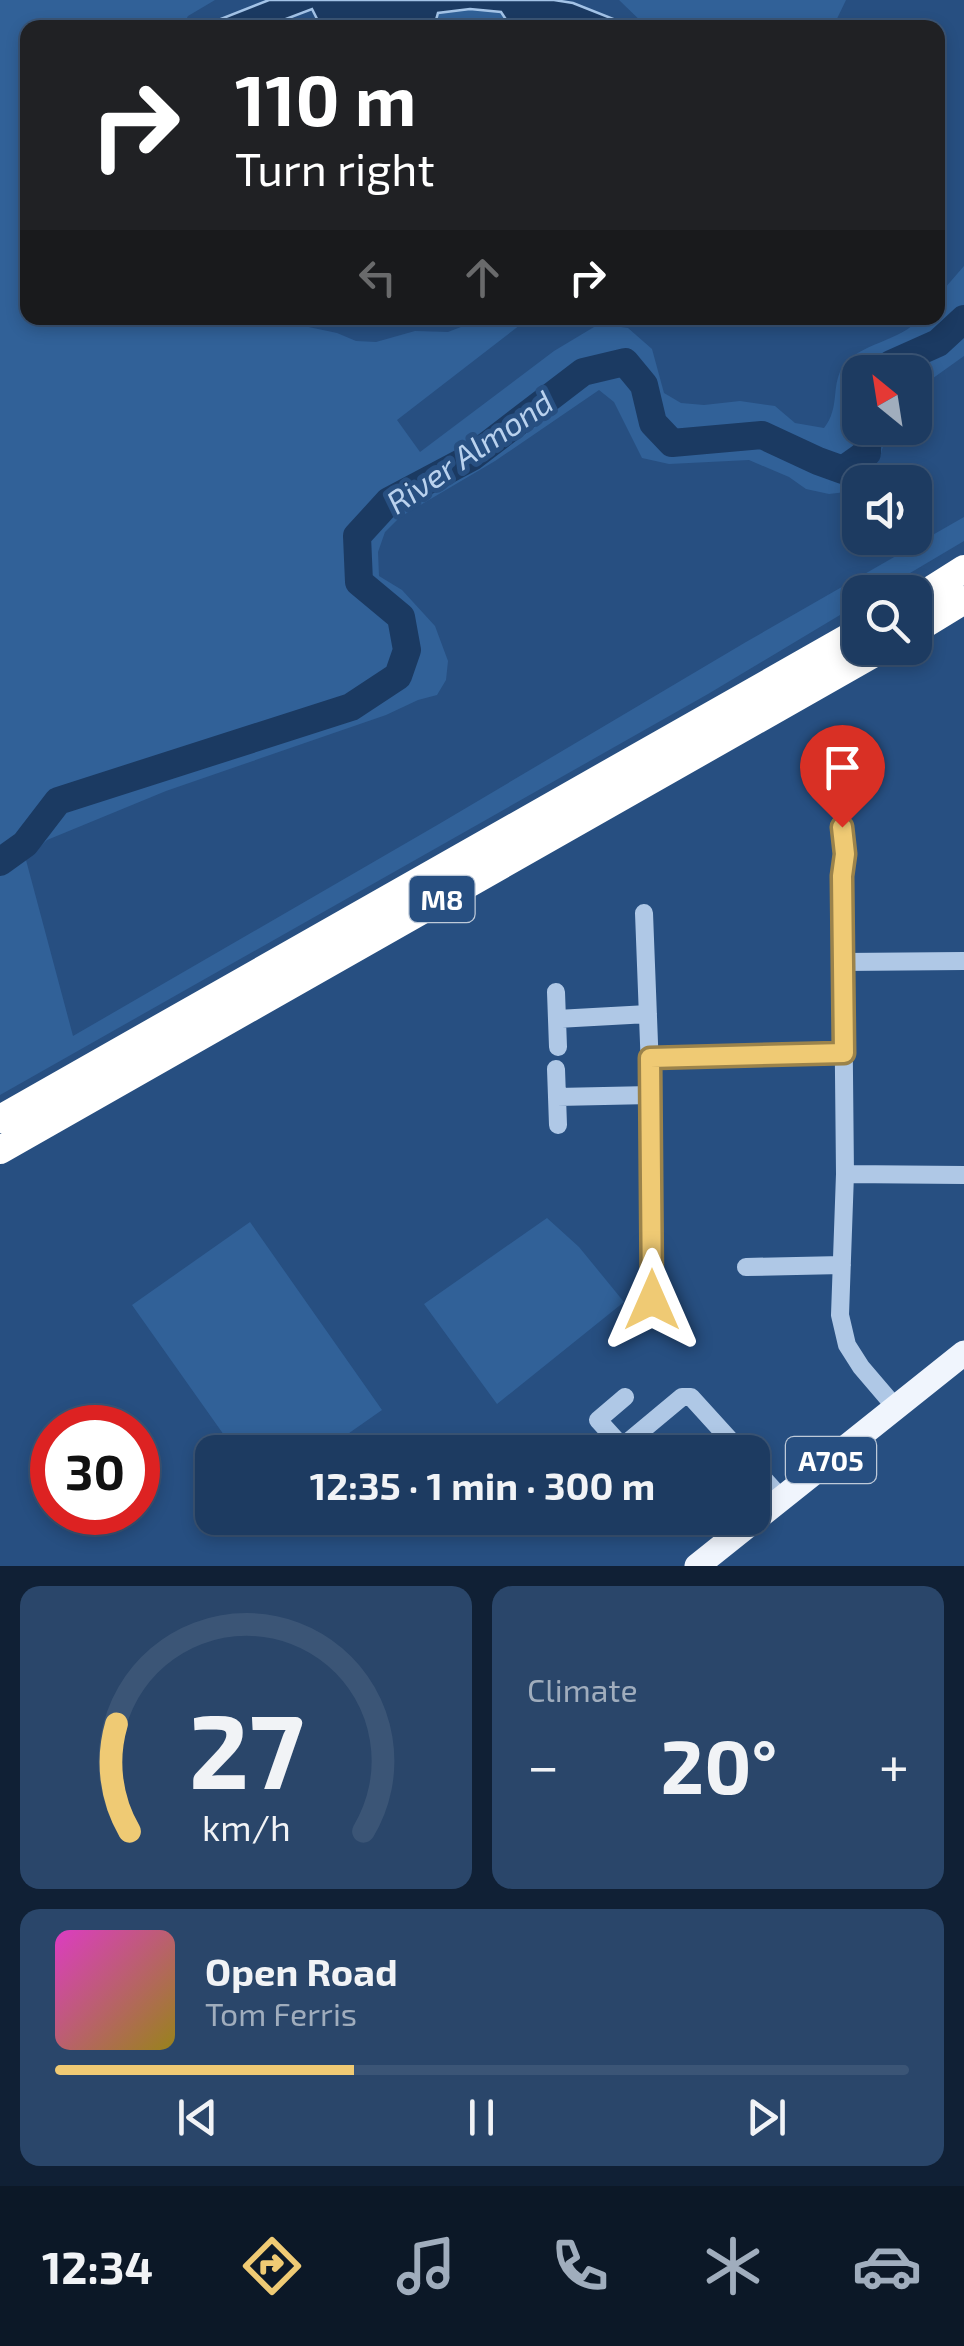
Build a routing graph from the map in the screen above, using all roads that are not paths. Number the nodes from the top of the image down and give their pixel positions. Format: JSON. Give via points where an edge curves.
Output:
{"nodes":[{"id":1,"x":964,"y":569,"type":"edge"},
{"id":2,"x":932,"y":589,"type":"edge"},
{"id":3,"x":964,"y":600,"type":"edge"},
{"id":4,"x":932,"y":620,"type":"edge"},
{"id":5,"x":842,"y":641,"type":"edge"},
{"id":6,"x":854,"y":665,"type":"edge"},
{"id":7,"x":842,"y":827,"type":"dead end"},
{"id":8,"x":644,"y":913,"type":"dead end"},
{"id":9,"x":964,"y":960,"type":"edge"},
{"id":10,"x":843,"y":962,"type":"junction"},
{"id":11,"x":556,"y":992,"type":"dead end"},
{"id":12,"x":648,"y":1014,"type":"junction"},
{"id":13,"x":557,"y":1019,"type":"junction"},
{"id":14,"x":558,"y":1047,"type":"dead end"},
{"id":15,"x":844,"y":1053,"type":"junction"},
{"id":16,"x":650,"y":1058,"type":"junction"},
{"id":17,"x":556,"y":1069,"type":"dead end"},
{"id":18,"x":652,"y":1095,"type":"junction"},
{"id":19,"x":557,"y":1096,"type":"junction"},
{"id":20,"x":0,"y":1119,"type":"edge"},
{"id":21,"x":558,"y":1125,"type":"dead end"},
{"id":22,"x":0,"y":1150,"type":"edge"},
{"id":23,"x":844,"y":1174,"type":"junction"},
{"id":24,"x":964,"y":1175,"type":"edge"},
{"id":25,"x":842,"y":1265,"type":"junction"},
{"id":26,"x":746,"y":1267,"type":"dead end"},
{"id":27,"x":652,"y":1300,"type":"dead end"},
{"id":28,"x":964,"y":1352,"type":"edge"},
{"id":29,"x":625,"y":1397,"type":"dead end"},
{"id":30,"x":896,"y":1408,"type":"junction"},
{"id":31,"x":612,"y":1435,"type":"edge"},
{"id":32,"x":641,"y":1435,"type":"edge"},
{"id":33,"x":725,"y":1435,"type":"edge"},
{"id":34,"x":770,"y":1486,"type":"edge"},
{"id":35,"x":782,"y":1499,"type":"junction"},
{"id":36,"x":697,"y":1566,"type":"edge"}],
"edges":[{"from":1,"to":2,"type":"highway"},
{"from":3,"to":4,"type":"highway"},
{"from":5,"to":20,"type":"highway","number":"M8"},
{"from":6,"to":22,"type":"highway","number":"M8"},
{"from":7,"to":10,"type":"street"},
{"from":8,"to":12,"type":"street"},
{"from":9,"to":10,"type":"street"},
{"from":10,"to":15,"type":"street"},
{"from":11,"to":13,"type":"street"},
{"from":12,"to":13,"type":"street"},
{"from":12,"to":16,"type":"street"},
{"from":13,"to":14,"type":"street"},
{"from":15,"to":16,"type":"street"},
{"from":15,"to":23,"type":"street"},
{"from":16,"to":18,"type":"street"},
{"from":17,"to":19,"type":"street"},
{"from":18,"to":19,"type":"street"},
{"from":18,"to":27,"type":"street"},
{"from":19,"to":21,"type":"street"},
{"from":23,"to":24,"type":"street"},
{"from":23,"to":25,"type":"street"},
{"from":25,"to":26,"type":"street"},
{"from":25,"to":30,"type":"street","via":[[840,1315],[847,1345]]},
{"from":28,"to":30,"type":"main road","number":"A705"},
{"from":29,"to":31,"type":"street","via":[[598,1420]]},
{"from":30,"to":35,"type":"main road","number":"A705"},
{"from":32,"to":33,"type":"street","via":[[690,1397]]},
{"from":34,"to":35,"type":"street"},
{"from":35,"to":36,"type":"main road","number":"A705"}]}
